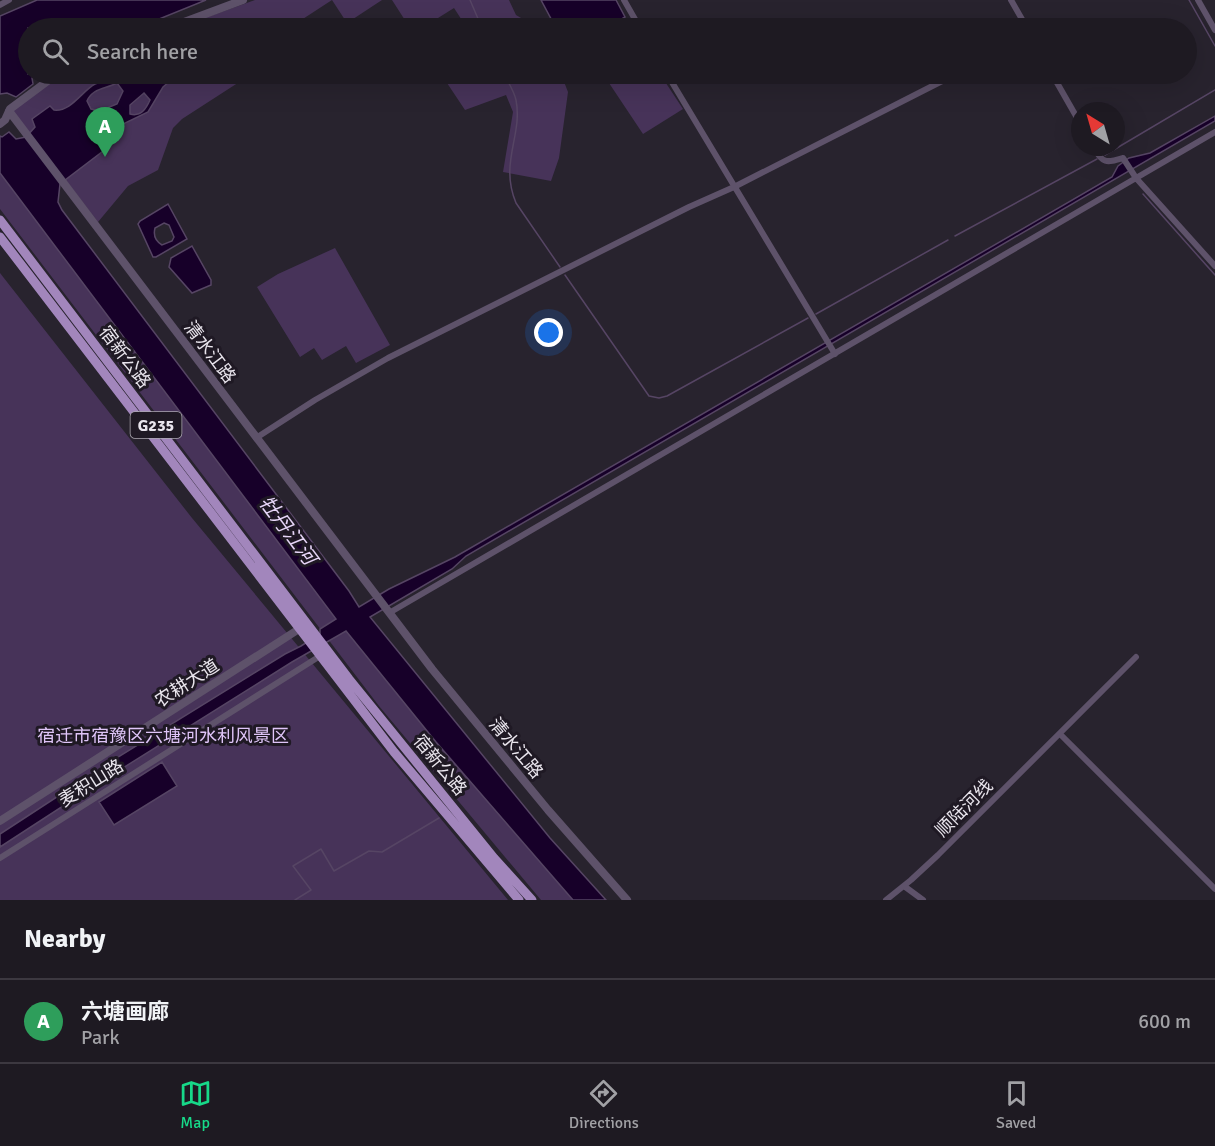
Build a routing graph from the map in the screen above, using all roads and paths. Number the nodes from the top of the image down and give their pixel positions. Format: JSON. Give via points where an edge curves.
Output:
{"nodes":[{"id":1,"x":9,"y":0,"type":"edge"},
{"id":2,"x":243,"y":0,"type":"edge"},
{"id":3,"x":624,"y":0,"type":"edge"},
{"id":4,"x":1011,"y":0,"type":"edge"},
{"id":5,"x":1198,"y":0,"type":"edge"},
{"id":6,"x":0,"y":6,"type":"edge"},
{"id":7,"x":195,"y":18,"type":"edge"},
{"id":8,"x":634,"y":18,"type":"edge"},
{"id":9,"x":1021,"y":18,"type":"edge"},
{"id":10,"x":1215,"y":30,"type":"edge"},
{"id":11,"x":44,"y":84,"type":"edge"},
{"id":12,"x":673,"y":84,"type":"edge"},
{"id":13,"x":936,"y":84,"type":"edge"},
{"id":14,"x":1058,"y":84,"type":"edge"},
{"id":15,"x":1071,"y":107,"type":"edge"},
{"id":16,"x":9,"y":111,"type":"junction"},
{"id":17,"x":2,"y":122,"type":"edge"},
{"id":18,"x":1215,"y":132,"type":"edge"},
{"id":19,"x":1100,"y":156,"type":"edge"},
{"id":20,"x":1136,"y":178,"type":"junction"},
{"id":21,"x":734,"y":187,"type":"junction"},
{"id":22,"x":0,"y":220,"type":"edge"},
{"id":23,"x":0,"y":237,"type":"edge"},
{"id":24,"x":1215,"y":266,"type":"edge"},
{"id":25,"x":833,"y":352,"type":"junction"},
{"id":26,"x":256,"y":438,"type":"junction"},
{"id":27,"x":388,"y":611,"type":"junction"},
{"id":28,"x":304,"y":631,"type":"junction"},
{"id":29,"x":321,"y":653,"type":"junction"},
{"id":30,"x":1136,"y":657,"type":"dead end"},
{"id":31,"x":1060,"y":734,"type":"junction"},
{"id":32,"x":0,"y":821,"type":"edge"},
{"id":33,"x":0,"y":858,"type":"edge"},
{"id":34,"x":904,"y":886,"type":"junction"},
{"id":35,"x":1215,"y":889,"type":"edge"},
{"id":36,"x":519,"y":900,"type":"edge"},
{"id":37,"x":532,"y":900,"type":"edge"},
{"id":38,"x":627,"y":900,"type":"edge"},
{"id":39,"x":886,"y":900,"type":"edge"},
{"id":40,"x":922,"y":900,"type":"edge"}],
"edges":[{"from":1,"to":6,"type":"street"},
{"from":2,"to":7,"type":"street"},
{"from":3,"to":8,"type":"street"},
{"from":4,"to":9,"type":"street"},
{"from":5,"to":10,"type":"street"},
{"from":11,"to":16,"type":"street"},
{"from":12,"to":21,"type":"street"},
{"from":13,"to":21,"type":"street"},
{"from":14,"to":15,"type":"street"},
{"from":16,"to":17,"type":"street"},
{"from":16,"to":26,"type":"street","name":"清水江路"},
{"from":18,"to":20,"type":"street"},
{"from":19,"to":20,"type":"street","via":[[1109,162],[1123,158]]},
{"from":20,"to":24,"type":"street"},
{"from":20,"to":25,"type":"street"},
{"from":21,"to":25,"type":"street"},
{"from":21,"to":26,"type":"street","via":[[388,358]]},
{"from":22,"to":28,"type":"highway","name":"宿新公路","number":"G235"},
{"from":23,"to":28,"type":"highway","name":"宿新公路","number":"G235"},
{"from":25,"to":27,"type":"street"},
{"from":26,"to":27,"type":"street","name":"清水江路"},
{"from":27,"to":38,"type":"street","name":"清水江路","via":[[488,738]]},
{"from":28,"to":29,"type":"highway"},
{"from":28,"to":32,"type":"street","name":"农耕大道"},
{"from":29,"to":33,"type":"street","name":"麦积山路"},
{"from":29,"to":36,"type":"highway","name":"宿新公路","via":[[394,752]]},
{"from":29,"to":37,"type":"highway","name":"宿新公路"},
{"from":30,"to":31,"type":"street","name":"顺陆河线"},
{"from":31,"to":34,"type":"street","name":"顺陆河线"},
{"from":31,"to":35,"type":"street"},
{"from":34,"to":39,"type":"street","name":"顺陆河线"},
{"from":34,"to":40,"type":"street"}]}
